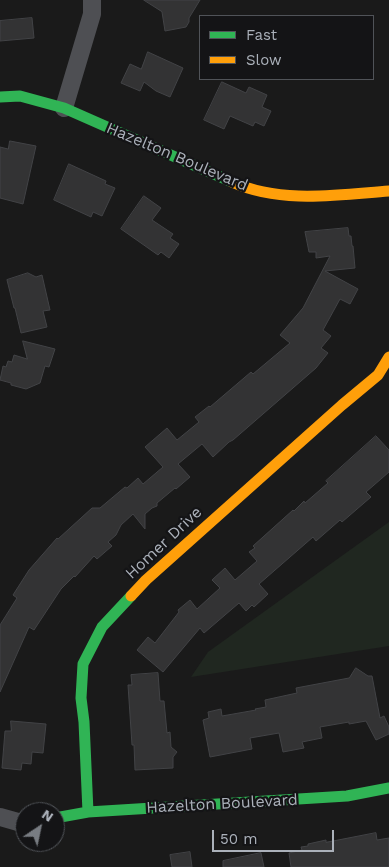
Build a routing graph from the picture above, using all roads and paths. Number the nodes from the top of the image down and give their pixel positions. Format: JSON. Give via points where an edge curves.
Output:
{"nodes":[{"id":1,"x":92,"y":0,"type":"edge"},
{"id":2,"x":0,"y":97,"type":"edge"},
{"id":3,"x":64,"y":108,"type":"junction"},
{"id":4,"x":389,"y":191,"type":"edge"},
{"id":5,"x":389,"y":357,"type":"edge"},
{"id":6,"x":389,"y":788,"type":"edge"},
{"id":7,"x":88,"y":812,"type":"junction"},
{"id":8,"x":65,"y":816,"type":"edge"},
{"id":9,"x":0,"y":817,"type":"edge"},
{"id":10,"x":15,"y":821,"type":"edge"}],
"edges":[{"from":1,"to":3,"type":"street","via":[[92,14]]},
{"from":2,"to":3,"type":"street","name":"Hazelton Boulevard","via":[[20,96]]},
{"from":3,"to":4,"type":"street","name":"Hazelton Boulevard","via":[[245,188],[310,197]]},
{"from":5,"to":7,"type":"street","name":"Homer Drive","via":[[378,375],[146,580],[102,626],[83,664]]},
{"from":6,"to":7,"type":"street","name":"Hazelton Boulevard","via":[[347,796]]},
{"from":7,"to":8,"type":"street","name":"Hazelton Boulevard"},
{"from":9,"to":10,"type":"street"}]}
